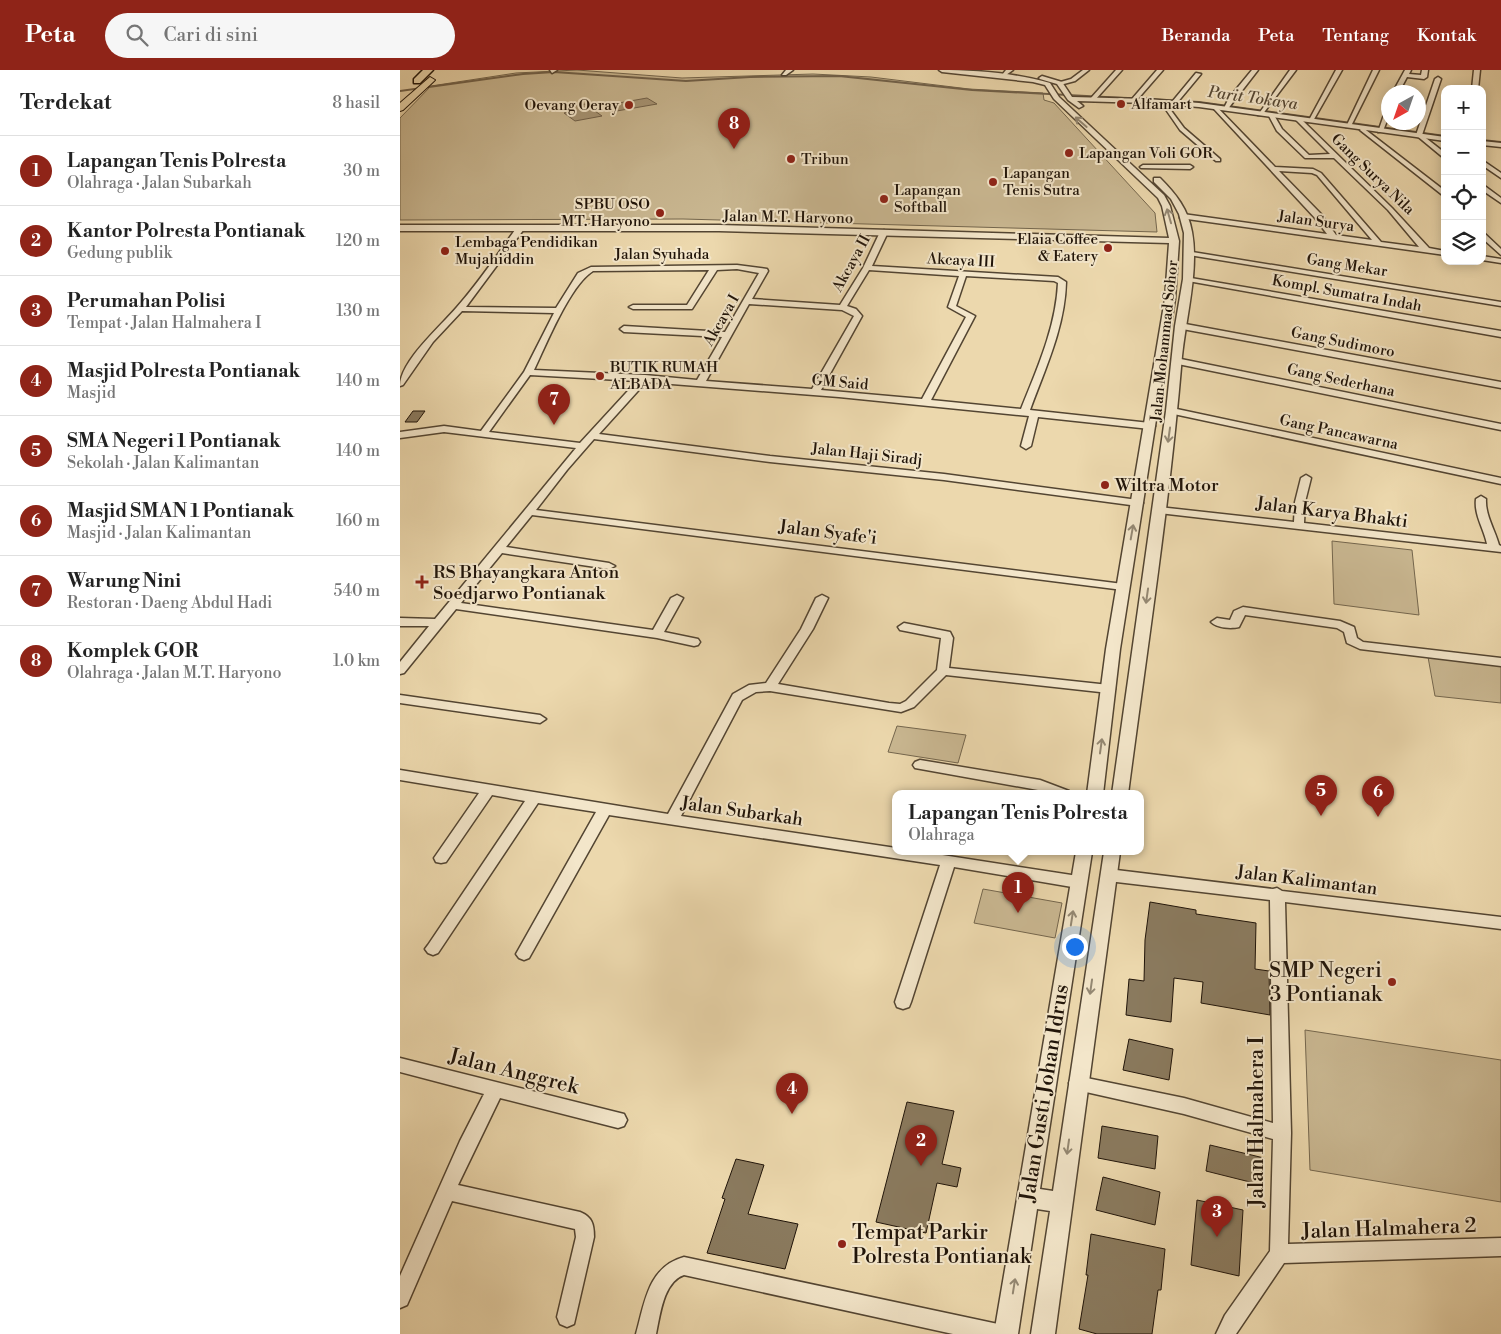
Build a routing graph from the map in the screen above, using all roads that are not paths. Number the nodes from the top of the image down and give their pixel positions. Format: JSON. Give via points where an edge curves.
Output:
{"nodes":[{"id":1,"x":439,"y":70,"type":"edge"},
{"id":2,"x":790,"y":70,"type":"edge"},
{"id":3,"x":942,"y":70,"type":"edge"},
{"id":4,"x":964,"y":70,"type":"edge"},
{"id":5,"x":1086,"y":70,"type":"edge"},
{"id":6,"x":1119,"y":70,"type":"edge"},
{"id":7,"x":1160,"y":70,"type":"edge"},
{"id":8,"x":1255,"y":70,"type":"edge"},
{"id":9,"x":1293,"y":70,"type":"edge"},
{"id":10,"x":1338,"y":70,"type":"edge"},
{"id":11,"x":1376,"y":70,"type":"edge"},
{"id":12,"x":1425,"y":70,"type":"edge"},
{"id":13,"x":1477,"y":70,"type":"edge"},
{"id":14,"x":983,"y":71,"type":"edge"},
{"id":15,"x":1007,"y":72,"type":"edge"},
{"id":16,"x":1407,"y":72,"type":"edge"},
{"id":17,"x":784,"y":74,"type":"dead end"},
{"id":18,"x":1198,"y":74,"type":"dead end"},
{"id":19,"x":429,"y":75,"type":"edge"},
{"id":20,"x":1438,"y":79,"type":"dead end"},
{"id":21,"x":417,"y":80,"type":"joint"},
{"id":22,"x":1060,"y":83,"type":"junction"},
{"id":23,"x":1400,"y":85,"type":"edge"},
{"id":24,"x":1475,"y":85,"type":"edge"},
{"id":25,"x":402,"y":95,"type":"edge"},
{"id":26,"x":1068,"y":97,"type":"junction"},
{"id":27,"x":1094,"y":97,"type":"junction"},
{"id":28,"x":1135,"y":98,"type":"junction"},
{"id":29,"x":1177,"y":100,"type":"junction"},
{"id":30,"x":1162,"y":102,"type":"junction"},
{"id":31,"x":1226,"y":107,"type":"junction"},
{"id":32,"x":400,"y":108,"type":"edge"},
{"id":33,"x":1216,"y":108,"type":"junction"},
{"id":34,"x":1084,"y":111,"type":"dead end"},
{"id":35,"x":1262,"y":112,"type":"junction"},
{"id":36,"x":1272,"y":116,"type":"junction"},
{"id":37,"x":1298,"y":119,"type":"junction"},
{"id":38,"x":1311,"y":119,"type":"junction"},
{"id":39,"x":1098,"y":124,"type":"dead end"},
{"id":40,"x":1349,"y":124,"type":"junction"},
{"id":41,"x":1362,"y":128,"type":"junction"},
{"id":42,"x":1381,"y":129,"type":"edge"},
{"id":43,"x":1389,"y":130,"type":"edge"},
{"id":44,"x":1419,"y":134,"type":"junction"},
{"id":45,"x":1441,"y":138,"type":"edge"},
{"id":46,"x":1486,"y":143,"type":"edge"},
{"id":47,"x":1499,"y":143,"type":"edge"},
{"id":48,"x":1119,"y":144,"type":"junction"},
{"id":49,"x":1108,"y":145,"type":"junction"},
{"id":50,"x":1441,"y":153,"type":"edge"},
{"id":51,"x":1336,"y":156,"type":"junction"},
{"id":52,"x":1218,"y":160,"type":"dead end"},
{"id":53,"x":1486,"y":165,"type":"edge"},
{"id":54,"x":1145,"y":167,"type":"junction"},
{"id":55,"x":1190,"y":167,"type":"dead end"},
{"id":56,"x":1275,"y":170,"type":"junction"},
{"id":57,"x":1501,"y":176,"type":"edge"},
{"id":58,"x":1486,"y":189,"type":"edge"},
{"id":59,"x":1441,"y":192,"type":"edge"},
{"id":60,"x":1161,"y":197,"type":"junction"},
{"id":61,"x":1175,"y":198,"type":"junction"},
{"id":62,"x":1501,"y":201,"type":"edge"},
{"id":63,"x":1184,"y":216,"type":"junction"},
{"id":64,"x":400,"y":221,"type":"edge"},
{"id":65,"x":458,"y":224,"type":"junction"},
{"id":66,"x":580,"y":225,"type":"junction"},
{"id":67,"x":400,"y":228,"type":"edge"},
{"id":68,"x":520,"y":229,"type":"junction"},
{"id":69,"x":818,"y":229,"type":"junction"},
{"id":70,"x":884,"y":232,"type":"junction"},
{"id":71,"x":972,"y":232,"type":"junction"},
{"id":72,"x":1333,"y":236,"type":"junction"},
{"id":73,"x":1175,"y":237,"type":"junction"},
{"id":74,"x":1486,"y":237,"type":"edge"},
{"id":75,"x":1379,"y":244,"type":"junction"},
{"id":76,"x":1426,"y":250,"type":"junction"},
{"id":77,"x":1441,"y":252,"type":"edge"},
{"id":78,"x":1189,"y":253,"type":"junction"},
{"id":79,"x":1501,"y":253,"type":"edge"},
{"id":80,"x":1486,"y":259,"type":"edge"},
{"id":81,"x":1501,"y":261,"type":"edge"},
{"id":82,"x":715,"y":268,"type":"junction"},
{"id":83,"x":867,"y":268,"type":"junction"},
{"id":84,"x":764,"y":271,"type":"joint"},
{"id":85,"x":963,"y":274,"type":"junction"},
{"id":86,"x":1188,"y":279,"type":"junction"},
{"id":87,"x":1170,"y":299,"type":"junction"},
{"id":88,"x":1186,"y":300,"type":"junction"},
{"id":89,"x":748,"y":301,"type":"junction"},
{"id":90,"x":1501,"y":304,"type":"edge"},
{"id":91,"x":633,"y":307,"type":"dead end"},
{"id":92,"x":842,"y":308,"type":"junction"},
{"id":93,"x":460,"y":309,"type":"junction"},
{"id":94,"x":559,"y":311,"type":"junction"},
{"id":95,"x":1180,"y":326,"type":"junction"},
{"id":96,"x":624,"y":329,"type":"dead end"},
{"id":97,"x":1501,"y":334,"type":"edge"},
{"id":98,"x":728,"y":335,"type":"junction"},
{"id":99,"x":1176,"y":361,"type":"junction"},
{"id":100,"x":528,"y":372,"type":"junction"},
{"id":101,"x":645,"y":378,"type":"junction"},
{"id":102,"x":400,"y":382,"type":"edge"},
{"id":103,"x":700,"y":382,"type":"junction"},
{"id":104,"x":1501,"y":386,"type":"edge"},
{"id":105,"x":816,"y":392,"type":"junction"},
{"id":106,"x":925,"y":403,"type":"junction"},
{"id":107,"x":1172,"y":411,"type":"junction"},
{"id":108,"x":1030,"y":413,"type":"junction"},
{"id":109,"x":1150,"y":426,"type":"junction"},
{"id":110,"x":1501,"y":427,"type":"edge"},
{"id":111,"x":483,"y":434,"type":"junction"},
{"id":112,"x":400,"y":435,"type":"edge"},
{"id":113,"x":592,"y":436,"type":"junction"},
{"id":114,"x":581,"y":446,"type":"junction"},
{"id":115,"x":1026,"y":446,"type":"dead end"},
{"id":116,"x":1145,"y":460,"type":"junction"},
{"id":117,"x":1165,"y":461,"type":"junction"},
{"id":118,"x":1306,"y":478,"type":"dead end"},
{"id":119,"x":1501,"y":481,"type":"edge"},
{"id":120,"x":1481,"y":499,"type":"dead end"},
{"id":121,"x":1138,"y":503,"type":"junction"},
{"id":122,"x":1159,"y":510,"type":"junction"},
{"id":123,"x":529,"y":512,"type":"junction"},
{"id":124,"x":1299,"y":526,"type":"junction"},
{"id":125,"x":499,"y":549,"type":"junction"},
{"id":126,"x":1498,"y":549,"type":"edge"},
{"id":127,"x":609,"y":566,"type":"dead end"},
{"id":128,"x":1123,"y":587,"type":"junction"},
{"id":129,"x":677,"y":598,"type":"dead end"},
{"id":130,"x":822,"y":598,"type":"dead end"},
{"id":131,"x":453,"y":605,"type":"junction"},
{"id":132,"x":400,"y":622,"type":"edge"},
{"id":133,"x":1217,"y":622,"type":"dead end"},
{"id":134,"x":437,"y":624,"type":"junction"},
{"id":135,"x":904,"y":627,"type":"dead end"},
{"id":136,"x":657,"y":634,"type":"junction"},
{"id":137,"x":694,"y":642,"type":"dead end"},
{"id":138,"x":1113,"y":649,"type":"junction"},
{"id":139,"x":1139,"y":652,"type":"junction"},
{"id":140,"x":1501,"y":662,"type":"edge"},
{"id":141,"x":400,"y":670,"type":"edge"},
{"id":142,"x":943,"y":670,"type":"junction"},
{"id":143,"x":770,"y":687,"type":"junction"},
{"id":144,"x":1109,"y":689,"type":"junction"},
{"id":145,"x":400,"y":699,"type":"edge"},
{"id":146,"x":540,"y":719,"type":"dead end"},
{"id":147,"x":920,"y":765,"type":"dead end"},
{"id":148,"x":400,"y":775,"type":"edge"},
{"id":149,"x":489,"y":789,"type":"junction"},
{"id":150,"x":1053,"y":790,"type":"edge"},
{"id":151,"x":1096,"y":790,"type":"edge"},
{"id":152,"x":1121,"y":790,"type":"edge"},
{"id":153,"x":535,"y":797,"type":"junction"},
{"id":154,"x":605,"y":809,"type":"junction"},
{"id":155,"x":672,"y":820,"type":"junction"},
{"id":156,"x":892,"y":853,"type":"edge"},
{"id":157,"x":908,"y":855,"type":"edge"},
{"id":158,"x":1083,"y":855,"type":"edge"},
{"id":159,"x":1111,"y":855,"type":"edge"},
{"id":160,"x":441,"y":858,"type":"dead end"},
{"id":161,"x":949,"y":861,"type":"junction"},
{"id":162,"x":1108,"y":875,"type":"junction"},
{"id":163,"x":1078,"y":882,"type":"junction"},
{"id":164,"x":1277,"y":894,"type":"junction"},
{"id":165,"x":1501,"y":923,"type":"edge"},
{"id":166,"x":433,"y":949,"type":"dead end"},
{"id":167,"x":524,"y":954,"type":"dead end"},
{"id":168,"x":903,"y":1002,"type":"dead end"},
{"id":169,"x":400,"y":1065,"type":"edge"},
{"id":170,"x":1077,"y":1083,"type":"junction"},
{"id":171,"x":495,"y":1090,"type":"junction"},
{"id":172,"x":618,"y":1120,"type":"dead end"},
{"id":173,"x":1282,"y":1133,"type":"junction"},
{"id":174,"x":447,"y":1191,"type":"junction"},
{"id":175,"x":1028,"y":1197,"type":"junction"},
{"id":176,"x":1061,"y":1203,"type":"junction"},
{"id":177,"x":1501,"y":1247,"type":"edge"},
{"id":178,"x":1279,"y":1254,"type":"junction"},
{"id":179,"x":400,"y":1298,"type":"edge"},
{"id":180,"x":566,"y":1317,"type":"dead end"},
{"id":181,"x":646,"y":1334,"type":"edge"},
{"id":182,"x":998,"y":1334,"type":"edge"},
{"id":183,"x":1006,"y":1334,"type":"edge"},
{"id":184,"x":1043,"y":1334,"type":"edge"},
{"id":185,"x":1226,"y":1334,"type":"edge"}],
"edges":[{"from":1,"to":19,"type":"highway"},
{"from":2,"to":17,"type":"street"},
{"from":49,"to":3,"type":"street","name":"Jalan Mohammad Sohor","one_way":true,"via":[[1055,96],[1049,85]]},
{"from":4,"to":14,"type":"street"},
{"from":5,"to":22,"type":"street","via":[[1073,80]]},
{"from":6,"to":27,"type":"street"},
{"from":7,"to":28,"type":"street"},
{"from":8,"to":31,"type":"street"},
{"from":9,"to":35,"type":"street"},
{"from":10,"to":38,"type":"street"},
{"from":11,"to":40,"type":"street"},
{"from":12,"to":16,"type":"street","via":[[1424,77]]},
{"from":13,"to":24,"type":"street"},
{"from":14,"to":15,"type":"street"},
{"from":15,"to":22,"type":"street"},
{"from":16,"to":23,"type":"street"},
{"from":18,"to":29,"type":"street"},
{"from":19,"to":21,"type":"highway"},
{"from":19,"to":32,"type":"main road"},
{"from":20,"to":44,"type":"street"},
{"from":21,"to":25,"type":"main road"},
{"from":22,"to":26,"type":"street"},
{"from":26,"to":27,"type":"street"},
{"from":26,"to":34,"type":"street"},
{"from":27,"to":28,"type":"street"},
{"from":28,"to":30,"type":"street"},
{"from":29,"to":30,"type":"street"},
{"from":29,"to":33,"type":"street"},
{"from":30,"to":52,"type":"street","via":[[1182,129]]},
{"from":31,"to":33,"type":"street"},
{"from":31,"to":35,"type":"street"},
{"from":33,"to":56,"type":"street"},
{"from":35,"to":36,"type":"street"},
{"from":36,"to":37,"type":"street"},
{"from":36,"to":51,"type":"street","via":[[1279,130],[1307,157]]},
{"from":37,"to":38,"type":"street"},
{"from":37,"to":51,"type":"street","name":"Gang Surya Nila"},
{"from":38,"to":40,"type":"street"},
{"from":39,"to":48,"type":"street","name":"Jalan Mohammad Sohor"},
{"from":40,"to":41,"type":"street"},
{"from":41,"to":42,"type":"street"},
{"from":41,"to":59,"type":"street"},
{"from":43,"to":44,"type":"street"},
{"from":44,"to":45,"type":"street"},
{"from":44,"to":50,"type":"street"},
{"from":46,"to":47,"type":"street"},
{"from":48,"to":49,"type":"street"},
{"from":48,"to":54,"type":"street","name":"Jalan Mohammad Sohor"},
{"from":49,"to":60,"type":"street","name":"Jalan Mohammad Sohor"},
{"from":51,"to":76,"type":"street","name":"Gang Surya Nila"},
{"from":53,"to":57,"type":"street"},
{"from":54,"to":55,"type":"street"},
{"from":54,"to":61,"type":"street","name":"Jalan Mohammad Sohor"},
{"from":56,"to":72,"type":"street"},
{"from":56,"to":75,"type":"street","via":[[1319,174]]},
{"from":58,"to":62,"type":"street"},
{"from":60,"to":61,"type":"street"},
{"from":73,"to":60,"type":"street","name":"Jalan Mohammad Sohor","one_way":true},
{"from":61,"to":63,"type":"street","name":"Jalan Mohammad Sohor"},
{"from":63,"to":72,"type":"street","name":"Jalan Surya"},
{"from":63,"to":78,"type":"street","name":"Jalan Mohammad Sohor"},
{"from":64,"to":65,"type":"street"},
{"from":65,"to":66,"type":"street"},
{"from":65,"to":67,"type":"street","name":"Jalan M.T. Haryono"},
{"from":65,"to":68,"type":"street","name":"Jalan M.T. Haryono"},
{"from":66,"to":68,"type":"street","name":"Jalan M.T. Haryono"},
{"from":66,"to":69,"type":"street","name":"Jalan M.T. Haryono"},
{"from":68,"to":93,"type":"street"},
{"from":69,"to":70,"type":"street","name":"Jalan M.T. Haryono"},
{"from":69,"to":71,"type":"street"},
{"from":70,"to":71,"type":"street","name":"Jalan M.T. Haryono"},
{"from":70,"to":83,"type":"street","name":"Akcaya II"},
{"from":71,"to":73,"type":"street","name":"Jalan M.T. Haryono"},
{"from":72,"to":75,"type":"street","name":"Jalan Surya"},
{"from":73,"to":87,"type":"street","name":"Jalan Mohammad Sohor"},
{"from":74,"to":79,"type":"street"},
{"from":75,"to":76,"type":"street","name":"Jalan Surya"},
{"from":76,"to":77,"type":"street","name":"Jalan Surya"},
{"from":78,"to":86,"type":"street","name":"Jalan Mohammad Sohor"},
{"from":78,"to":90,"type":"street","name":"Gang Mekar"},
{"from":80,"to":81,"type":"street"},
{"from":82,"to":84,"type":"street","name":"Jalan Syuhada"},
{"from":82,"to":91,"type":"street","via":[[689,307]]},
{"from":82,"to":94,"type":"street","name":"Jalan Syuhada","via":[[591,269],[581,275]]},
{"from":83,"to":85,"type":"street","name":"Akcaya III"},
{"from":83,"to":92,"type":"street","name":"Akcaya II"},
{"from":84,"to":89,"type":"street","name":"Akcaya I"},
{"from":85,"to":106,"type":"street","via":[[952,308],[971,316]]},
{"from":85,"to":108,"type":"street","name":"Akcaya III","via":[[1062,282],[1060,302]]},
{"from":86,"to":88,"type":"street","name":"Jalan Mohammad Sohor"},
{"from":86,"to":97,"type":"street","name":"Kompl. Sumatra Indah"},
{"from":87,"to":88,"type":"street"},
{"from":87,"to":109,"type":"street","name":"Jalan Mohammad Sohor"},
{"from":88,"to":95,"type":"street","name":"Jalan Mohammad Sohor"},
{"from":89,"to":92,"type":"street"},
{"from":89,"to":98,"type":"street","name":"Akcaya I"},
{"from":92,"to":105,"type":"street","via":[[858,316]]},
{"from":93,"to":94,"type":"street"},
{"from":93,"to":102,"type":"street","via":[[430,340]]},
{"from":94,"to":100,"type":"street","name":"Jalan Syuhada"},
{"from":95,"to":99,"type":"street","name":"Jalan Mohammad Sohor"},
{"from":95,"to":104,"type":"street","name":"Gang Sudimoro"},
{"from":96,"to":98,"type":"street"},
{"from":98,"to":103,"type":"street","name":"Akcaya I"},
{"from":99,"to":107,"type":"street","name":"Jalan Mohammad Sohor"},
{"from":99,"to":110,"type":"street","name":"Gang Sederhana"},
{"from":100,"to":101,"type":"street","name":"GM Said"},
{"from":100,"to":111,"type":"street","name":"Jalan Syuhada"},
{"from":101,"to":103,"type":"street","name":"GM Said"},
{"from":101,"to":113,"type":"street"},
{"from":103,"to":105,"type":"street","name":"GM Said"},
{"from":105,"to":106,"type":"street","name":"GM Said"},
{"from":106,"to":108,"type":"street","name":"GM Said"},
{"from":107,"to":117,"type":"street","name":"Jalan Mohammad Sohor","one_way":true},
{"from":107,"to":119,"type":"street","name":"Gang Pancawarna"},
{"from":108,"to":109,"type":"street","name":"GM Said"},
{"from":108,"to":115,"type":"street"},
{"from":109,"to":116,"type":"street","name":"Jalan Mohammad Sohor"},
{"from":111,"to":112,"type":"street","via":[[438,429]]},
{"from":111,"to":114,"type":"street"},
{"from":113,"to":114,"type":"street"},
{"from":113,"to":121,"type":"street","name":"Jalan Haji Siradj"},
{"from":114,"to":123,"type":"street"},
{"from":116,"to":117,"type":"street"},
{"from":116,"to":121,"type":"street","name":"Jalan Mohammad Sohor"},
{"from":117,"to":122,"type":"street","name":"Jalan Mohammad Sohor"},
{"from":118,"to":124,"type":"street"},
{"from":120,"to":126,"type":"street","via":[[1480,510]]},
{"from":128,"to":121,"type":"street","name":"Jalan Mohammad Sohor","one_way":true},
{"from":122,"to":124,"type":"street","name":"Jalan Karya Bhakti"},
{"from":122,"to":139,"type":"street","name":"Jalan Mohammad Sohor","one_way":true},
{"from":123,"to":125,"type":"street"},
{"from":123,"to":128,"type":"street","name":"Jalan Syafe'i"},
{"from":124,"to":126,"type":"street","name":"Jalan Karya Bhakti"},
{"from":125,"to":127,"type":"street"},
{"from":125,"to":131,"type":"street"},
{"from":128,"to":138,"type":"street","name":"Jalan Mohammad Sohor"},
{"from":129,"to":136,"type":"street"},
{"from":130,"to":143,"type":"street","via":[[807,629]]},
{"from":131,"to":134,"type":"street"},
{"from":131,"to":136,"type":"street"},
{"from":132,"to":134,"type":"street"},
{"from":133,"to":140,"type":"street","via":[[1235,624],[1238,614],[1243,611],[1340,625],[1350,630],[1351,640],[1360,645]]},
{"from":134,"to":141,"type":"street"},
{"from":135,"to":142,"type":"street","via":[[946,635]]},
{"from":136,"to":137,"type":"street"},
{"from":138,"to":139,"type":"street"},
{"from":138,"to":144,"type":"street"},
{"from":139,"to":152,"type":"street"},
{"from":142,"to":143,"type":"street","via":[[910,704],[901,708]]},
{"from":142,"to":144,"type":"street"},
{"from":143,"to":155,"type":"street","via":[[753,688],[737,698]]},
{"from":151,"to":144,"type":"street","one_way":true},
{"from":145,"to":146,"type":"street"},
{"from":147,"to":150,"type":"street"},
{"from":148,"to":149,"type":"street","name":"Jalan Subarkah"},
{"from":149,"to":153,"type":"street","name":"Jalan Subarkah"},
{"from":149,"to":160,"type":"street"},
{"from":153,"to":154,"type":"street","name":"Jalan Subarkah"},
{"from":153,"to":166,"type":"street"},
{"from":154,"to":155,"type":"street","name":"Jalan Subarkah"},
{"from":154,"to":167,"type":"street"},
{"from":155,"to":156,"type":"street","name":"Jalan Subarkah"},
{"from":157,"to":161,"type":"street","name":"Jalan Subarkah"},
{"from":158,"to":163,"type":"street","name":"Jalan Gusti Johan Idrus"},
{"from":159,"to":162,"type":"street","name":"Jalan Gusti Johan Idrus"},
{"from":161,"to":163,"type":"street","name":"Jalan Subarkah"},
{"from":161,"to":168,"type":"street"},
{"from":162,"to":164,"type":"street","name":"Jalan Kalimantan"},
{"from":162,"to":170,"type":"street","name":"Jalan Gusti Johan Idrus","one_way":true},
{"from":175,"to":163,"type":"street","name":"Jalan Gusti Johan Idrus","one_way":true},
{"from":164,"to":165,"type":"street","name":"Jalan Kalimantan"},
{"from":164,"to":173,"type":"street","name":"Jalan Halmahera I"},
{"from":169,"to":171,"type":"street","name":"Jalan Anggrek"},
{"from":170,"to":173,"type":"street","via":[[1184,1106]]},
{"from":170,"to":176,"type":"street","name":"Jalan Gusti Johan Idrus","one_way":true},
{"from":171,"to":172,"type":"street","name":"Jalan Anggrek"},
{"from":171,"to":174,"type":"street"},
{"from":173,"to":178,"type":"street","name":"Jalan Halmahera I"},
{"from":174,"to":179,"type":"street"},
{"from":174,"to":180,"type":"street","via":[[580,1221],[586,1226]]},
{"from":175,"to":176,"type":"street"},
{"from":183,"to":175,"type":"street","name":"Jalan Gusti Johan Idrus","one_way":true},
{"from":176,"to":184,"type":"street","name":"Jalan Gusti Johan Idrus"},
{"from":177,"to":178,"type":"street","name":"Jalan Halmahera 2"},
{"from":178,"to":185,"type":"street"},
{"from":181,"to":182,"type":"street","via":[[660,1286],[668,1272],[684,1266]]}]}
